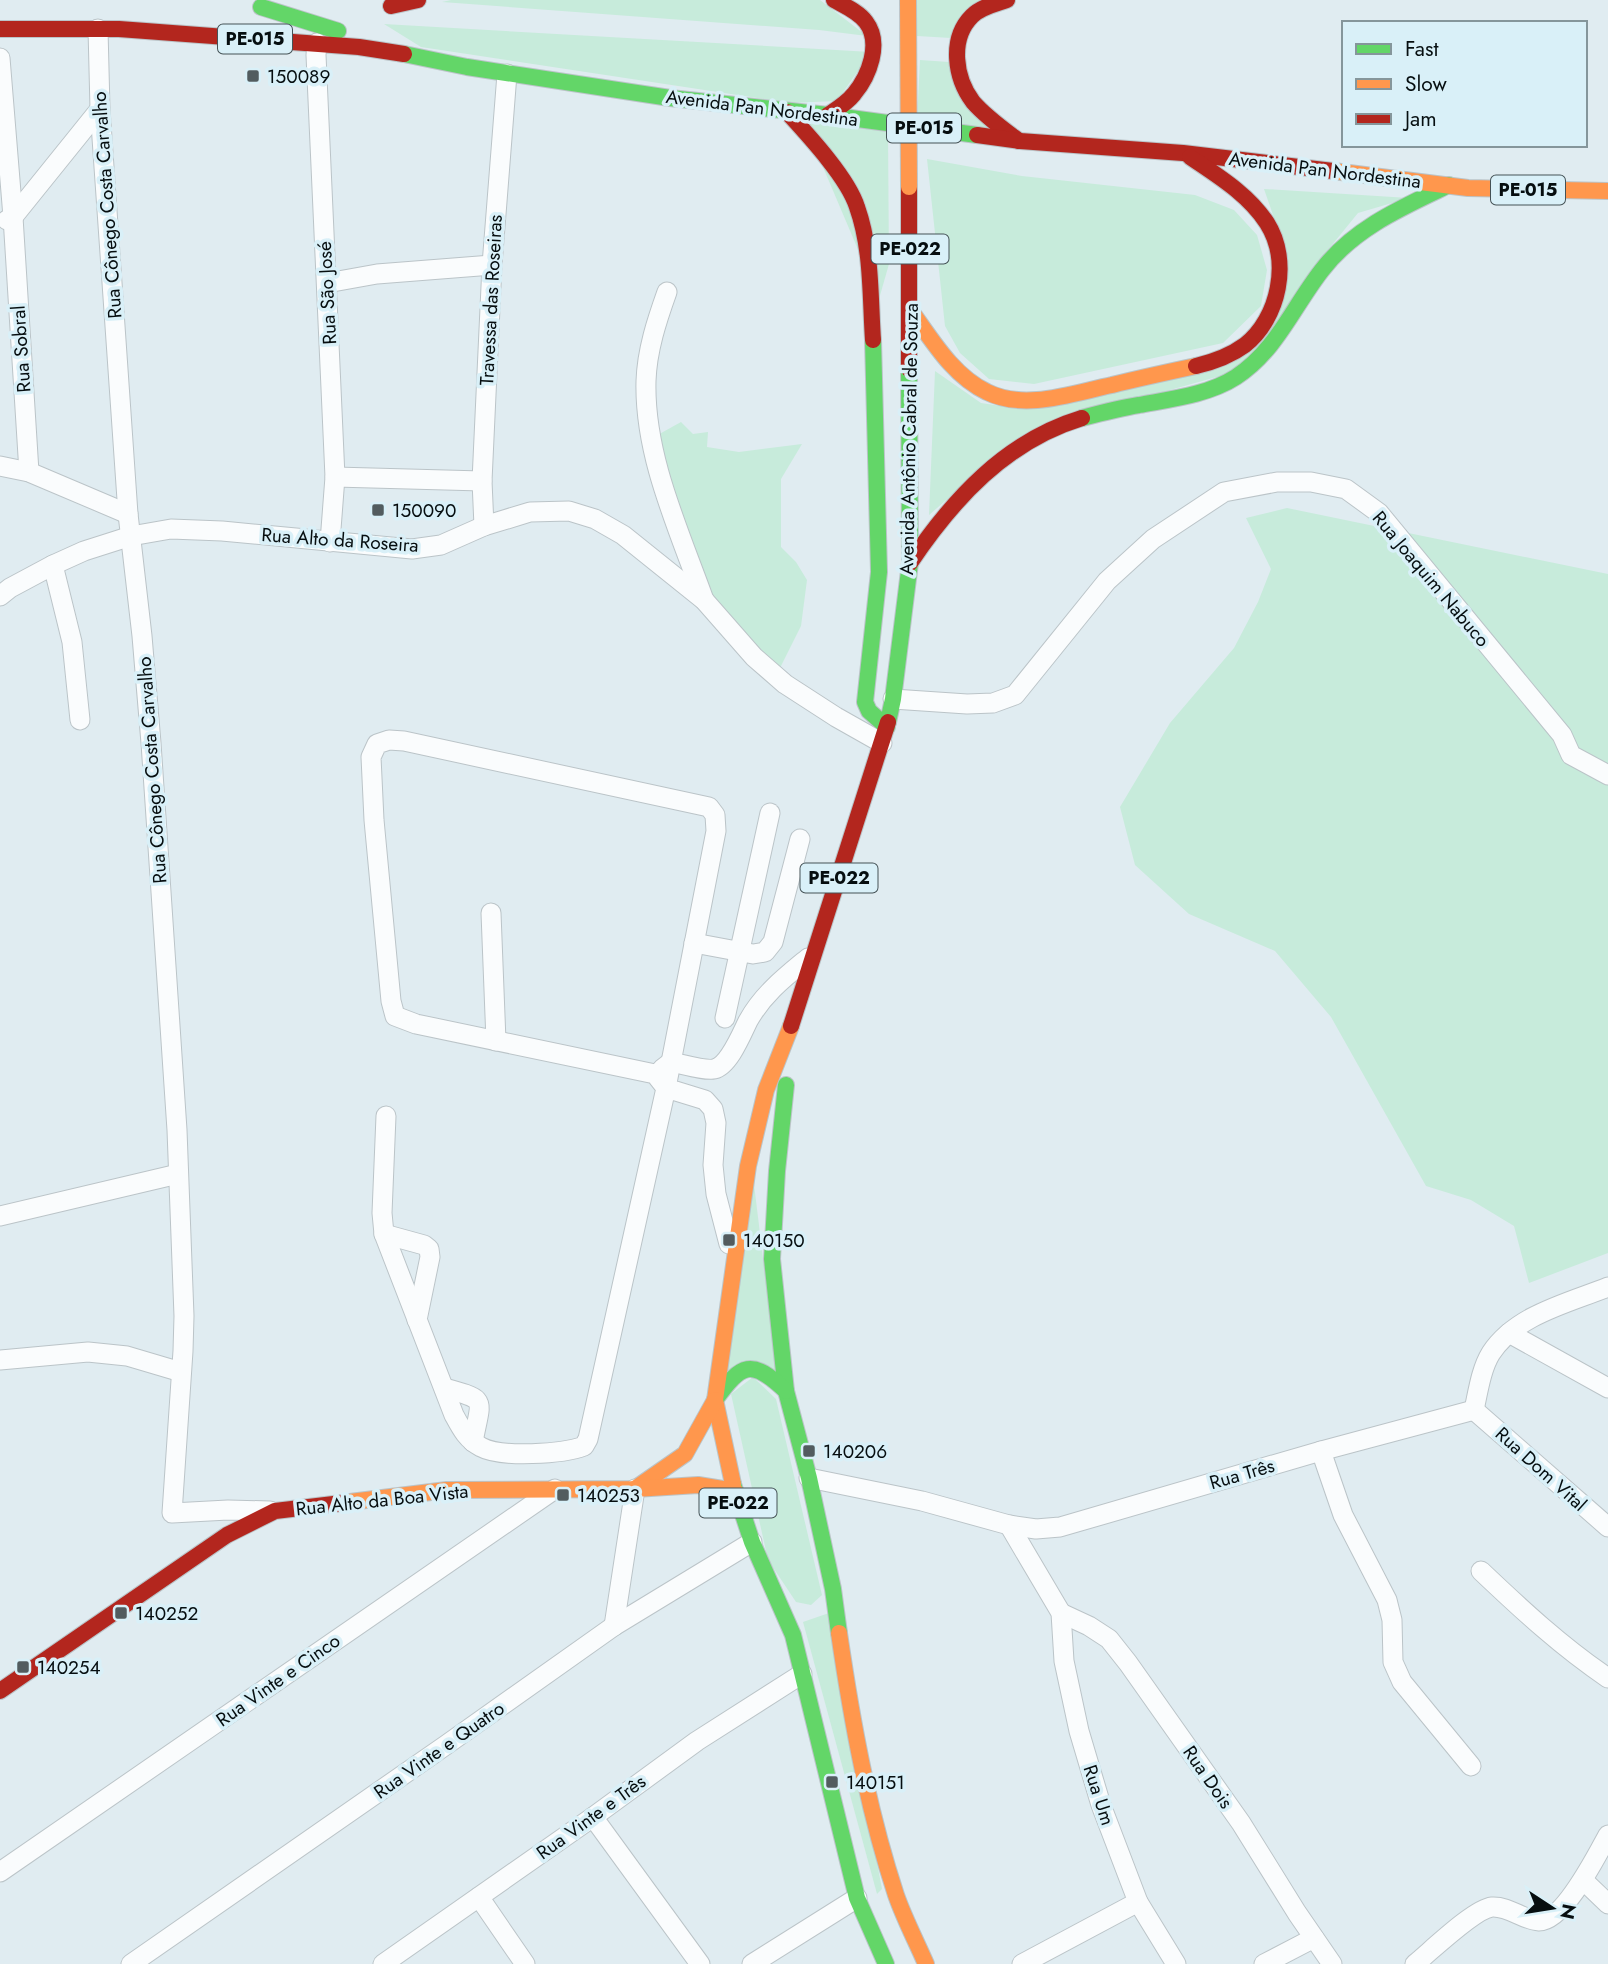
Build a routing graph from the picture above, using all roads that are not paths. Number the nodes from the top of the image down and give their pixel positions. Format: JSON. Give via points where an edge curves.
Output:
{"nodes":[{"id":1,"x":418,"y":0,"type":"edge"},
{"id":2,"x":834,"y":0,"type":"edge"},
{"id":3,"x":908,"y":0,"type":"edge"},
{"id":4,"x":1007,"y":0,"type":"edge"},
{"id":5,"x":391,"y":6,"type":"dead end"},
{"id":6,"x":261,"y":8,"type":"dead end"},
{"id":7,"x":0,"y":29,"type":"edge"},
{"id":8,"x":98,"y":29,"type":"junction"},
{"id":9,"x":317,"y":43,"type":"junction"},
{"id":10,"x":401,"y":53,"type":"junction"},
{"id":11,"x":0,"y":58,"type":"edge"},
{"id":12,"x":507,"y":74,"type":"junction"},
{"id":13,"x":100,"y":109,"type":"junction"},
{"id":14,"x":787,"y":112,"type":"junction"},
{"id":15,"x":828,"y":115,"type":"junction"},
{"id":16,"x":1020,"y":141,"type":"junction"},
{"id":17,"x":1183,"y":153,"type":"junction"},
{"id":18,"x":1449,"y":185,"type":"junction"},
{"id":19,"x":1608,"y":191,"type":"edge"},
{"id":20,"x":6,"y":220,"type":"edge"},
{"id":21,"x":492,"y":265,"type":"junction"},
{"id":22,"x":327,"y":283,"type":"junction"},
{"id":23,"x":667,"y":292,"type":"dead end"},
{"id":24,"x":911,"y":311,"type":"junction"},
{"id":25,"x":0,"y":466,"type":"edge"},
{"id":26,"x":29,"y":472,"type":"junction"},
{"id":27,"x":335,"y":477,"type":"junction"},
{"id":28,"x":482,"y":481,"type":"junction"},
{"id":29,"x":128,"y":514,"type":"junction"},
{"id":30,"x":484,"y":526,"type":"junction"},
{"id":31,"x":131,"y":536,"type":"junction"},
{"id":32,"x":330,"y":542,"type":"junction"},
{"id":33,"x":911,"y":563,"type":"junction"},
{"id":34,"x":53,"y":565,"type":"junction"},
{"id":35,"x":0,"y":596,"type":"edge"},
{"id":36,"x":704,"y":600,"type":"junction"},
{"id":37,"x":893,"y":699,"type":"junction"},
{"id":38,"x":80,"y":720,"type":"dead end"},
{"id":39,"x":884,"y":735,"type":"junction"},
{"id":40,"x":1608,"y":775,"type":"edge"},
{"id":41,"x":770,"y":813,"type":"dead end"},
{"id":42,"x":800,"y":839,"type":"dead end"},
{"id":43,"x":491,"y":913,"type":"dead end"},
{"id":44,"x":694,"y":943,"type":"junction"},
{"id":45,"x":741,"y":952,"type":"junction"},
{"id":46,"x":815,"y":953,"type":"junction"},
{"id":47,"x":725,"y":1018,"type":"dead end"},
{"id":48,"x":790,"y":1029,"type":"junction"},
{"id":49,"x":496,"y":1041,"type":"junction"},
{"id":50,"x":664,"y":1075,"type":"junction"},
{"id":51,"x":386,"y":1116,"type":"dead end"},
{"id":52,"x":178,"y":1174,"type":"junction"},
{"id":53,"x":0,"y":1216,"type":"edge"},
{"id":54,"x":384,"y":1234,"type":"junction"},
{"id":55,"x":734,"y":1262,"type":"junction"},
{"id":56,"x":1608,"y":1287,"type":"edge"},
{"id":57,"x":417,"y":1320,"type":"junction"},
{"id":58,"x":1509,"y":1333,"type":"junction"},
{"id":59,"x":0,"y":1360,"type":"edge"},
{"id":60,"x":181,"y":1371,"type":"junction"},
{"id":61,"x":444,"y":1388,"type":"junction"},
{"id":62,"x":1608,"y":1388,"type":"edge"},
{"id":63,"x":786,"y":1391,"type":"junction"},
{"id":64,"x":715,"y":1401,"type":"junction"},
{"id":65,"x":1474,"y":1410,"type":"junction"},
{"id":66,"x":473,"y":1442,"type":"junction"},
{"id":67,"x":1321,"y":1451,"type":"junction"},
{"id":68,"x":809,"y":1478,"type":"junction"},
{"id":69,"x":556,"y":1489,"type":"junction"},
{"id":70,"x":635,"y":1489,"type":"junction"},
{"id":71,"x":734,"y":1491,"type":"junction"},
{"id":72,"x":275,"y":1511,"type":"junction"},
{"id":73,"x":172,"y":1513,"type":"joint"},
{"id":74,"x":1009,"y":1525,"type":"junction"},
{"id":75,"x":1608,"y":1527,"type":"edge"},
{"id":76,"x":752,"y":1542,"type":"junction"},
{"id":77,"x":1481,"y":1571,"type":"dead end"},
{"id":78,"x":833,"y":1589,"type":"junction"},
{"id":79,"x":820,"y":1602,"type":"dead end"},
{"id":80,"x":1061,"y":1613,"type":"junction"},
{"id":81,"x":614,"y":1626,"type":"junction"},
{"id":82,"x":802,"y":1674,"type":"junction"},
{"id":83,"x":1608,"y":1678,"type":"edge"},
{"id":84,"x":0,"y":1691,"type":"edge"},
{"id":85,"x":1471,"y":1766,"type":"dead end"},
{"id":86,"x":593,"y":1817,"type":"junction"},
{"id":87,"x":1608,"y":1835,"type":"edge"},
{"id":88,"x":0,"y":1872,"type":"edge"},
{"id":89,"x":1583,"y":1880,"type":"junction"},
{"id":90,"x":479,"y":1897,"type":"junction"},
{"id":91,"x":857,"y":1898,"type":"junction"},
{"id":92,"x":1138,"y":1902,"type":"junction"},
{"id":93,"x":1608,"y":1904,"type":"edge"},
{"id":94,"x":1314,"y":1938,"type":"junction"},
{"id":95,"x":131,"y":1964,"type":"edge"},
{"id":96,"x":383,"y":1964,"type":"edge"},
{"id":97,"x":525,"y":1964,"type":"edge"},
{"id":98,"x":700,"y":1964,"type":"edge"},
{"id":99,"x":752,"y":1964,"type":"edge"},
{"id":100,"x":886,"y":1964,"type":"edge"},
{"id":101,"x":926,"y":1964,"type":"edge"},
{"id":102,"x":1022,"y":1964,"type":"edge"},
{"id":103,"x":1176,"y":1964,"type":"edge"},
{"id":104,"x":1264,"y":1964,"type":"edge"},
{"id":105,"x":1332,"y":1964,"type":"edge"},
{"id":106,"x":1415,"y":1964,"type":"edge"}],
"edges":[{"from":1,"to":5,"type":"main road"},
{"from":2,"to":15,"type":"main road","via":[[865,21],[872,32],[873,49],[855,94]]},
{"from":3,"to":24,"type":"main road","name":"Avenida Antônio Cabral de Souza","number":"PE-022","bridge":true},
{"from":4,"to":16,"type":"main road","via":[[973,15],[965,25],[957,58],[970,97]]},
{"from":6,"to":10,"type":"main road"},
{"from":7,"to":8,"type":"main road","name":"Avenida Pan Nordestina","number":"PE-015"},
{"from":8,"to":9,"type":"main road","name":"Avenida Pan Nordestina","number":"PE-015"},
{"from":8,"to":13,"type":"street","name":"Rua Cônego Costa Carvalho"},
{"from":9,"to":10,"type":"main road","name":"Avenida Pan Nordestina","number":"PE-015"},
{"from":9,"to":22,"type":"street","name":"Rua São José"},
{"from":10,"to":12,"type":"main road","name":"Avenida Pan Nordestina","number":"PE-015"},
{"from":11,"to":20,"type":"street","name":"Rua Sobral"},
{"from":12,"to":14,"type":"main road","name":"Avenida Pan Nordestina","number":"PE-015"},
{"from":12,"to":21,"type":"street","name":"Travessa das Roseiras"},
{"from":13,"to":20,"type":"street"},
{"from":13,"to":29,"type":"street","name":"Rua Cônego Costa Carvalho"},
{"from":14,"to":15,"type":"main road","name":"Avenida Pan Nordestina","number":"PE-015"},
{"from":14,"to":39,"type":"main road","via":[[845,181],[857,205],[867,246],[879,572],[865,702]]},
{"from":15,"to":16,"type":"main road","name":"Avenida Pan Nordestina","number":"PE-015"},
{"from":16,"to":17,"type":"main road","name":"Avenida Pan Nordestina","number":"PE-015"},
{"from":17,"to":18,"type":"main road","name":"Avenida Pan Nordestina","number":"PE-015"},
{"from":17,"to":24,"type":"main road","via":[[1241,194],[1259,212],[1275,239],[1279,271],[1269,315],[1253,340],[1229,355],[1066,395],[1009,399],[987,393],[965,377]]},
{"from":18,"to":19,"type":"main road","name":"Avenida Pan Nordestina","number":"PE-015"},
{"from":18,"to":33,"type":"main road","via":[[1373,224],[1336,252],[1278,337],[1233,380],[1098,413],[1033,438],[991,469],[944,514]]},
{"from":20,"to":26,"type":"street","name":"Rua Sobral"},
{"from":21,"to":22,"type":"street","via":[[377,274]]},
{"from":21,"to":28,"type":"street","name":"Travessa das Roseiras"},
{"from":22,"to":27,"type":"street","name":"Rua São José"},
{"from":23,"to":36,"type":"street","via":[[649,356],[647,414],[654,460]]},
{"from":24,"to":33,"type":"main road","name":"Avenida Antônio Cabral de Souza","number":"PE-022"},
{"from":25,"to":26,"type":"street"},
{"from":26,"to":29,"type":"street"},
{"from":27,"to":28,"type":"street"},
{"from":27,"to":32,"type":"street","name":"Rua São José"},
{"from":28,"to":30,"type":"street","name":"Travessa das Roseiras"},
{"from":29,"to":31,"type":"street","name":"Rua Cônego Costa Carvalho"},
{"from":30,"to":32,"type":"street","name":"Rua Alto da Roseira","via":[[441,545],[412,549]]},
{"from":30,"to":36,"type":"street","name":"Rua Alto da Roseira","via":[[530,512],[569,511],[595,519],[623,535]]},
{"from":31,"to":32,"type":"street","name":"Rua Alto da Roseira","via":[[171,530],[222,531]]},
{"from":31,"to":34,"type":"street","name":"Rua Alto da Roseira"},
{"from":31,"to":52,"type":"street","name":"Rua Cônego Costa Carvalho","via":[[159,850]]},
{"from":33,"to":37,"type":"main road","name":"Avenida Antônio Cabral de Souza","number":"PE-022"},
{"from":34,"to":35,"type":"street","name":"Rua Alto da Roseira"},
{"from":34,"to":38,"type":"street","via":[[72,642]]},
{"from":36,"to":39,"type":"street","name":"Rua Alto da Roseira","via":[[754,657],[785,684]]},
{"from":37,"to":39,"type":"main road","name":"Avenida Antônio Cabral de Souza","number":"PE-022"},
{"from":37,"to":40,"type":"street","name":"Rua Joaquim Nabuco","via":[[967,704],[993,703],[1015,695],[1107,581],[1153,538],[1224,492],[1277,482],[1311,482],[1346,489],[1379,513],[1562,735],[1572,755]]},
{"from":39,"to":46,"type":"main road","name":"Avenida Antônio Cabral de Souza","number":"PE-022"},
{"from":41,"to":45,"type":"street"},
{"from":42,"to":45,"type":"street","via":[[773,942],[765,952]]},
{"from":43,"to":49,"type":"street"},
{"from":44,"to":45,"type":"street"},
{"from":44,"to":49,"type":"street","via":[[716,831],[715,815],[709,807],[404,741],[377,744],[371,757],[374,820],[395,1016]]},
{"from":44,"to":50,"type":"street"},
{"from":45,"to":47,"type":"street"},
{"from":46,"to":48,"type":"main road","name":"Avenida Antônio Cabral de Souza","number":"PE-022"},
{"from":46,"to":50,"type":"street","via":[[772,987],[720,1067]]},
{"from":48,"to":55,"type":"main road","name":"Avenida Antônio Cabral de Souza","number":"PE-022","via":[[766,1090],[748,1166]]},
{"from":48,"to":63,"type":"main road","name":"Avenida Antônio Cabral de Souza","number":"PE-022","via":[[772,1259]]},
{"from":49,"to":50,"type":"street"},
{"from":50,"to":55,"type":"street","via":[[713,1109],[716,1194]]},
{"from":50,"to":66,"type":"street","via":[[588,1439],[583,1446],[560,1453],[496,1453]]},
{"from":51,"to":54,"type":"street"},
{"from":52,"to":53,"type":"street"},
{"from":52,"to":60,"type":"street","name":"Rua Cônego Costa Carvalho","via":[[184,1316]]},
{"from":54,"to":57,"type":"street"},
{"from":54,"to":57,"type":"street","via":[[429,1249]]},
{"from":55,"to":64,"type":"main road","name":"Avenida Antônio Cabral de Souza","number":"PE-022"},
{"from":56,"to":58,"type":"street","via":[[1530,1319]]},
{"from":57,"to":61,"type":"street"},
{"from":58,"to":62,"type":"street"},
{"from":58,"to":65,"type":"street","via":[[1490,1354]]},
{"from":59,"to":60,"type":"street","via":[[88,1352],[127,1356]]},
{"from":60,"to":73,"type":"street","name":"Rua Cônego Costa Carvalho"},
{"from":61,"to":66,"type":"street","via":[[465,1436]]},
{"from":61,"to":66,"type":"street","via":[[479,1400]]},
{"from":63,"to":64,"type":"main road","via":[[772,1376],[753,1367],[740,1371]]},
{"from":63,"to":68,"type":"main road","name":"Avenida Antônio Cabral de Souza","number":"PE-022"},
{"from":64,"to":70,"type":"main road","via":[[685,1454]]},
{"from":64,"to":71,"type":"main road","name":"Avenida Antônio Cabral de Souza","number":"PE-022"},
{"from":65,"to":67,"type":"street","name":"Rua Três"},
{"from":65,"to":75,"type":"street","name":"Rua Dom Vital"},
{"from":67,"to":74,"type":"street","name":"Rua Três","via":[[1060,1527]]},
{"from":67,"to":85,"type":"street","via":[[1343,1515],[1387,1600],[1393,1662],[1402,1682]]},
{"from":68,"to":74,"type":"street","name":"Rua Três"},
{"from":68,"to":78,"type":"main road","name":"Avenida Antônio Cabral de Souza","number":"PE-022"},
{"from":69,"to":70,"type":"main road","name":"Rua Alto da Boa Vista"},
{"from":69,"to":72,"type":"main road","name":"Rua Alto da Boa Vista","via":[[447,1490]]},
{"from":69,"to":88,"type":"street","name":"Rua Vinte e Cinco"},
{"from":70,"to":71,"type":"main road","name":"Rua Alto da Boa Vista","via":[[698,1485]]},
{"from":70,"to":81,"type":"street"},
{"from":71,"to":76,"type":"main road","name":"Avenida Antônio Cabral de Souza","number":"PE-022"},
{"from":72,"to":73,"type":"street","name":"Rua Alto da Boa Vista"},
{"from":72,"to":84,"type":"main road","via":[[227,1535]]},
{"from":74,"to":80,"type":"street"},
{"from":76,"to":81,"type":"street","name":"Rua Vinte e Quatro"},
{"from":76,"to":82,"type":"main road","name":"Avenida Antônio Cabral de Souza","number":"PE-022","via":[[786,1602]]},
{"from":77,"to":83,"type":"street"},
{"from":78,"to":79,"type":"main road"},
{"from":78,"to":101,"type":"main road","name":"Avenida Antônio Cabral de Souza","number":"PE-022","via":[[852,1720],[870,1802],[897,1897]]},
{"from":80,"to":92,"type":"street","name":"Rua Um","via":[[1079,1731]]},
{"from":80,"to":94,"type":"street","name":"Rua Dois","via":[[1109,1639],[1128,1662],[1241,1823]]},
{"from":81,"to":95,"type":"street","name":"Rua Vinte e Quatro"},
{"from":82,"to":86,"type":"street","name":"Rua Vinte e Três","via":[[697,1741]]},
{"from":82,"to":91,"type":"main road","name":"Avenida Antônio Cabral de Souza","number":"PE-022"},
{"from":86,"to":90,"type":"street","name":"Rua Vinte e Três"},
{"from":86,"to":98,"type":"street"},
{"from":87,"to":89,"type":"street"},
{"from":89,"to":93,"type":"street"},
{"from":89,"to":106,"type":"street","via":[[1548,1919],[1529,1919],[1493,1907],[1479,1912]]},
{"from":90,"to":96,"type":"street","name":"Rua Vinte e Três"},
{"from":90,"to":97,"type":"street"},
{"from":91,"to":99,"type":"street"},
{"from":91,"to":100,"type":"main road","name":"Avenida Antônio Cabral de Souza","number":"PE-022"},
{"from":92,"to":102,"type":"street"},
{"from":92,"to":103,"type":"street","name":"Rua Um"},
{"from":94,"to":104,"type":"street"},
{"from":94,"to":105,"type":"street","name":"Rua Dois"}]}
